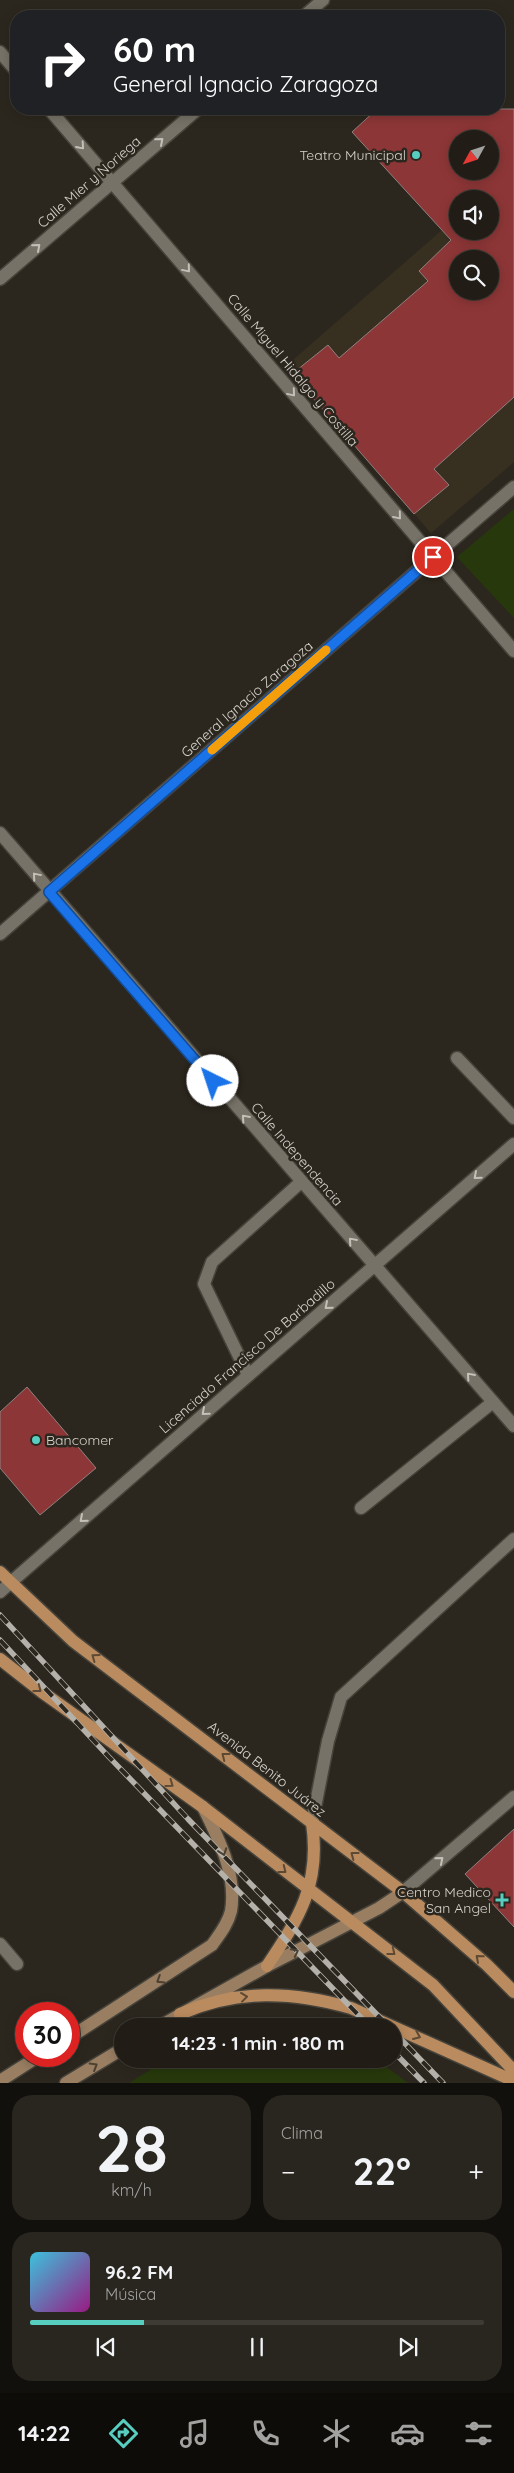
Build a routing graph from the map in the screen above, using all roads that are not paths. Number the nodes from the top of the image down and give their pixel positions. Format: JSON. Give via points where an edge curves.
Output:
{"nodes":[{"id":1,"x":323,"y":0,"type":"edge"},
{"id":2,"x":311,"y":10,"type":"edge"},
{"id":3,"x":0,"y":52,"type":"edge"},
{"id":4,"x":10,"y":64,"type":"edge"},
{"id":5,"x":54,"y":115,"type":"edge"},
{"id":6,"x":191,"y":115,"type":"edge"},
{"id":7,"x":113,"y":182,"type":"junction"},
{"id":8,"x":0,"y":279,"type":"edge"},
{"id":9,"x":514,"y":486,"type":"edge"},
{"id":10,"x":433,"y":557,"type":"junction"},
{"id":11,"x":514,"y":651,"type":"edge"},
{"id":12,"x":0,"y":833,"type":"edge"},
{"id":13,"x":49,"y":892,"type":"junction"},
{"id":14,"x":0,"y":934,"type":"edge"},
{"id":15,"x":457,"y":1058,"type":"dead end"},
{"id":16,"x":514,"y":1118,"type":"edge"},
{"id":17,"x":514,"y":1144,"type":"edge"},
{"id":18,"x":301,"y":1182,"type":"junction"},
{"id":19,"x":373,"y":1266,"type":"junction"},
{"id":20,"x":248,"y":1375,"type":"junction"},
{"id":21,"x":493,"y":1402,"type":"junction"},
{"id":22,"x":514,"y":1426,"type":"edge"},
{"id":23,"x":361,"y":1508,"type":"dead end"},
{"id":24,"x":514,"y":1539,"type":"edge"},
{"id":25,"x":0,"y":1572,"type":"edge"},
{"id":26,"x":10,"y":1583,"type":"junction"},
{"id":27,"x":0,"y":1592,"type":"edge"},
{"id":28,"x":0,"y":1659,"type":"edge"},
{"id":29,"x":514,"y":1798,"type":"edge"},
{"id":30,"x":203,"y":1807,"type":"junction"},
{"id":31,"x":312,"y":1824,"type":"junction"},
{"id":32,"x":309,"y":1891,"type":"junction"},
{"id":33,"x":403,"y":1892,"type":"junction"},
{"id":34,"x":354,"y":1922,"type":"junction"},
{"id":35,"x":0,"y":1944,"type":"edge"},
{"id":36,"x":17,"y":1964,"type":"dead end"},
{"id":37,"x":267,"y":1966,"type":"junction"},
{"id":38,"x":514,"y":1992,"type":"edge"},
{"id":39,"x":180,"y":2014,"type":"junction"},
{"id":40,"x":173,"y":2018,"type":"edge"},
{"id":41,"x":80,"y":2031,"type":"edge"},
{"id":42,"x":114,"y":2054,"type":"edge"},
{"id":43,"x":22,"y":2067,"type":"edge"},
{"id":44,"x":514,"y":2071,"type":"edge"},
{"id":45,"x":0,"y":2081,"type":"edge"},
{"id":46,"x":514,"y":2081,"type":"edge"},
{"id":47,"x":66,"y":2083,"type":"edge"}],
"edges":[{"from":1,"to":2,"type":"street"},
{"from":3,"to":4,"type":"street"},
{"from":5,"to":7,"type":"street","name":"Calle Miguel Hidalgo y Costilla","one_way":true},
{"from":7,"to":6,"type":"street","name":"Calle Mier y Noriega","one_way":true},
{"from":8,"to":7,"type":"street","name":"Calle Mier y Noriega","one_way":true},
{"from":7,"to":10,"type":"street","name":"Calle Miguel Hidalgo y Costilla","one_way":true},
{"from":9,"to":10,"type":"street","name":"General Ignacio Zaragoza"},
{"from":10,"to":11,"type":"street","name":"Calle Miguel Hidalgo y Costilla"},
{"from":10,"to":13,"type":"street","name":"General Ignacio Zaragoza"},
{"from":13,"to":12,"type":"street","name":"Calle Independencia","one_way":true},
{"from":13,"to":14,"type":"street","name":"General Ignacio Zaragoza"},
{"from":18,"to":13,"type":"street","name":"Calle Independencia","one_way":true},
{"from":15,"to":16,"type":"street"},
{"from":17,"to":19,"type":"street","name":"Licenciado Francisco De Barbadillo","one_way":true},
{"from":19,"to":18,"type":"street","name":"Calle Independencia","one_way":true},
{"from":18,"to":20,"type":"street","via":[[212,1262],[204,1284]]},
{"from":19,"to":20,"type":"street","name":"Licenciado Francisco De Barbadillo","one_way":true},
{"from":21,"to":19,"type":"street","name":"Calle Independencia","one_way":true},
{"from":20,"to":26,"type":"street","name":"Licenciado Francisco De Barbadillo","one_way":true},
{"from":21,"to":22,"type":"street","name":"Calle Independencia"},
{"from":21,"to":23,"type":"street"},
{"from":24,"to":31,"type":"street","via":[[341,1697],[328,1741]]},
{"from":25,"to":26,"type":"main road","name":"Avenida Benito Juárez"},
{"from":26,"to":27,"type":"street","name":"Licenciado Francisco De Barbadillo"},
{"from":31,"to":26,"type":"main road","name":"Avenida Benito Juárez","one_way":true,"via":[[73,1641]]},
{"from":28,"to":30,"type":"main road","one_way":true},
{"from":33,"to":29,"type":"street","one_way":true},
{"from":30,"to":32,"type":"main road","one_way":true},
{"from":30,"to":41,"type":"main road","one_way":true,"via":[[230,1873],[231,1912],[224,1927],[212,1946]]},
{"from":31,"to":32,"type":"main road","via":[[315,1846]]},
{"from":33,"to":31,"type":"main road","name":"Avenida Benito Juárez","one_way":true},
{"from":32,"to":34,"type":"main road"},
{"from":32,"to":37,"type":"main road","via":[[294,1926]]},
{"from":33,"to":34,"type":"main road"},
{"from":38,"to":33,"type":"main road","name":"Avenida Benito Juárez","one_way":true,"via":[[487,1964]]},
{"from":37,"to":34,"type":"main road","one_way":true},
{"from":34,"to":44,"type":"main road","one_way":true,"via":[[433,1985]]},
{"from":35,"to":36,"type":"street"},
{"from":37,"to":39,"type":"main road"},
{"from":39,"to":40,"type":"main road"},
{"from":39,"to":46,"type":"main road","one_way":true,"via":[[207,2002],[245,1996],[323,2000],[360,2012]]},
{"from":47,"to":42,"type":"main road","one_way":true},
{"from":43,"to":45,"type":"main road"}]}
